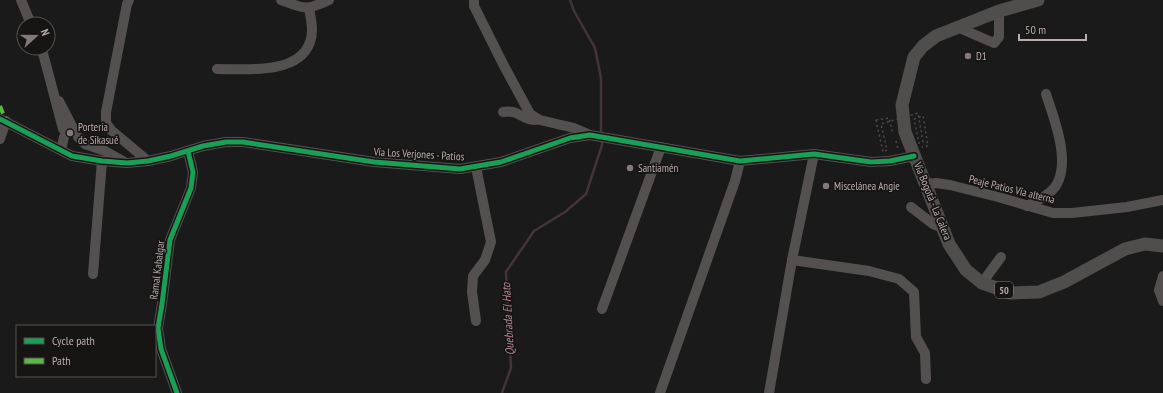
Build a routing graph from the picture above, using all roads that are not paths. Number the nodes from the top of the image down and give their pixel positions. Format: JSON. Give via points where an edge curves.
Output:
{"nodes":[{"id":1,"x":21,"y":0,"type":"edge"},
{"id":2,"x":129,"y":0,"type":"edge"},
{"id":3,"x":281,"y":0,"type":"edge"},
{"id":4,"x":329,"y":0,"type":"edge"},
{"id":5,"x":474,"y":0,"type":"edge"},
{"id":6,"x":1038,"y":0,"type":"edge"},
{"id":7,"x":309,"y":8,"type":"junction"},
{"id":8,"x":1000,"y":11,"type":"junction"},
{"id":9,"x":28,"y":16,"type":"edge"},
{"id":10,"x":957,"y":27,"type":"junction"},
{"id":11,"x":42,"y":56,"type":"edge"},
{"id":12,"x":217,"y":68,"type":"dead end"},
{"id":13,"x":54,"y":93,"type":"junction"},
{"id":14,"x":1046,"y":94,"type":"dead end"},
{"id":15,"x":503,"y":112,"type":"dead end"},
{"id":16,"x":3,"y":120,"type":"edge"},
{"id":17,"x":540,"y":120,"type":"junction"},
{"id":18,"x":597,"y":136,"type":"junction"},
{"id":19,"x":0,"y":139,"type":"edge"},
{"id":20,"x":661,"y":147,"type":"junction"},
{"id":21,"x":60,"y":150,"type":"junction"},
{"id":22,"x":188,"y":151,"type":"junction"},
{"id":23,"x":918,"y":152,"type":"junction"},
{"id":24,"x":814,"y":154,"type":"junction"},
{"id":25,"x":102,"y":161,"type":"junction"},
{"id":26,"x":148,"y":161,"type":"junction"},
{"id":27,"x":740,"y":161,"type":"junction"},
{"id":28,"x":127,"y":163,"type":"junction"},
{"id":29,"x":476,"y":167,"type":"junction"},
{"id":30,"x":926,"y":184,"type":"junction"},
{"id":31,"x":1163,"y":200,"type":"edge"},
{"id":32,"x":1027,"y":206,"type":"junction"},
{"id":33,"x":911,"y":207,"type":"dead end"},
{"id":34,"x":943,"y":228,"type":"junction"},
{"id":35,"x":1163,"y":246,"type":"edge"},
{"id":36,"x":1002,"y":257,"type":"dead end"},
{"id":37,"x":792,"y":260,"type":"junction"},
{"id":38,"x":93,"y":274,"type":"dead end"},
{"id":39,"x":1163,"y":276,"type":"edge"},
{"id":40,"x":982,"y":283,"type":"junction"},
{"id":41,"x":1163,"y":301,"type":"edge"},
{"id":42,"x":602,"y":309,"type":"dead end"},
{"id":43,"x":476,"y":322,"type":"dead end"},
{"id":44,"x":926,"y":379,"type":"dead end"},
{"id":45,"x":177,"y":393,"type":"edge"},
{"id":46,"x":660,"y":393,"type":"edge"},
{"id":47,"x":769,"y":393,"type":"edge"}],
"edges":[{"from":1,"to":9,"type":"street"},
{"from":2,"to":26,"type":"street","via":[[106,112],[106,123]]},
{"from":3,"to":7,"type":"street"},
{"from":4,"to":7,"type":"street"},
{"from":5,"to":17,"type":"street","via":[[474,6],[530,114]]},
{"from":6,"to":8,"type":"main road","name":"Vía Bogotá - La Calera","number":"50"},
{"from":7,"to":12,"type":"street","via":[[312,32],[304,54],[283,66]]},
{"from":8,"to":10,"type":"main road","name":"Vía Bogotá - La Calera","number":"50"},
{"from":8,"to":10,"type":"street","via":[[999,37],[994,43]]},
{"from":10,"to":23,"type":"main road","name":"Vía Bogotá - La Calera","number":"50","via":[[936,36],[914,57],[902,105],[905,132]]},
{"from":11,"to":13,"type":"street"},
{"from":13,"to":21,"type":"street","via":[[63,133]]},
{"from":13,"to":28,"type":"street","via":[[85,144]]},
{"from":14,"to":32,"type":"street","via":[[1062,156],[1061,172],[1054,187],[1046,196]]},
{"from":15,"to":17,"type":"street","via":[[514,111],[528,120]]},
{"from":16,"to":19,"type":"street"},
{"from":16,"to":21,"type":"street","name":"Vía Los Verjones - Patios"},
{"from":17,"to":18,"type":"street"},
{"from":18,"to":20,"type":"street","name":"Vía Los Verjones - Patios"},
{"from":18,"to":29,"type":"street","name":"Vía Los Verjones - Patios","via":[[570,138],[501,162]]},
{"from":20,"to":27,"type":"street","name":"Vía Los Verjones - Patios"},
{"from":20,"to":42,"type":"street"},
{"from":21,"to":25,"type":"street","name":"Vía Los Verjones - Patios","via":[[72,156]]},
{"from":22,"to":26,"type":"street","name":"Vía Los Verjones - Patios"},
{"from":22,"to":29,"type":"street","name":"Vía Los Verjones - Patios","via":[[226,142],[243,142],[374,162],[460,169]]},
{"from":22,"to":45,"type":"street","name":"Ramal Kabalgar","via":[[193,172],[191,188],[170,240],[158,328],[161,349]]},
{"from":23,"to":24,"type":"street","name":"Vía Los Verjones - Patios","via":[[890,161],[871,162]]},
{"from":23,"to":30,"type":"main road","name":"Vía Bogotá - La Calera","number":"50"},
{"from":24,"to":27,"type":"street","name":"Vía Los Verjones - Patios"},
{"from":24,"to":37,"type":"street"},
{"from":25,"to":28,"type":"street","name":"Vía Los Verjones - Patios"},
{"from":25,"to":38,"type":"street"},
{"from":26,"to":28,"type":"street","name":"Vía Los Verjones - Patios"},
{"from":27,"to":46,"type":"street"},
{"from":29,"to":43,"type":"street","via":[[490,242],[485,260],[473,276],[472,292]]},
{"from":30,"to":32,"type":"street","name":"Peaje Patios Vía alterna","via":[[950,185]]},
{"from":30,"to":34,"type":"main road","name":"Vía Bogotá - La Calera","number":"50"},
{"from":31,"to":32,"type":"street","name":"Peaje Patios Vía alterna","via":[[1072,213],[1052,213]]},
{"from":33,"to":34,"type":"street","via":[[933,224]]},
{"from":34,"to":40,"type":"main road","name":"Vía Bogotá - La Calera","number":"50","via":[[949,244],[966,270]]},
{"from":35,"to":40,"type":"main road","name":"Vía Bogotá - La Calera","number":"50","via":[[1145,244],[1125,249],[1064,282],[1039,292],[1011,293]]},
{"from":36,"to":40,"type":"street"},
{"from":37,"to":44,"type":"street","via":[[870,271],[898,280],[914,292],[916,337],[926,353]]},
{"from":37,"to":47,"type":"street"},
{"from":39,"to":41,"type":"street","via":[[1159,290]]}]}
